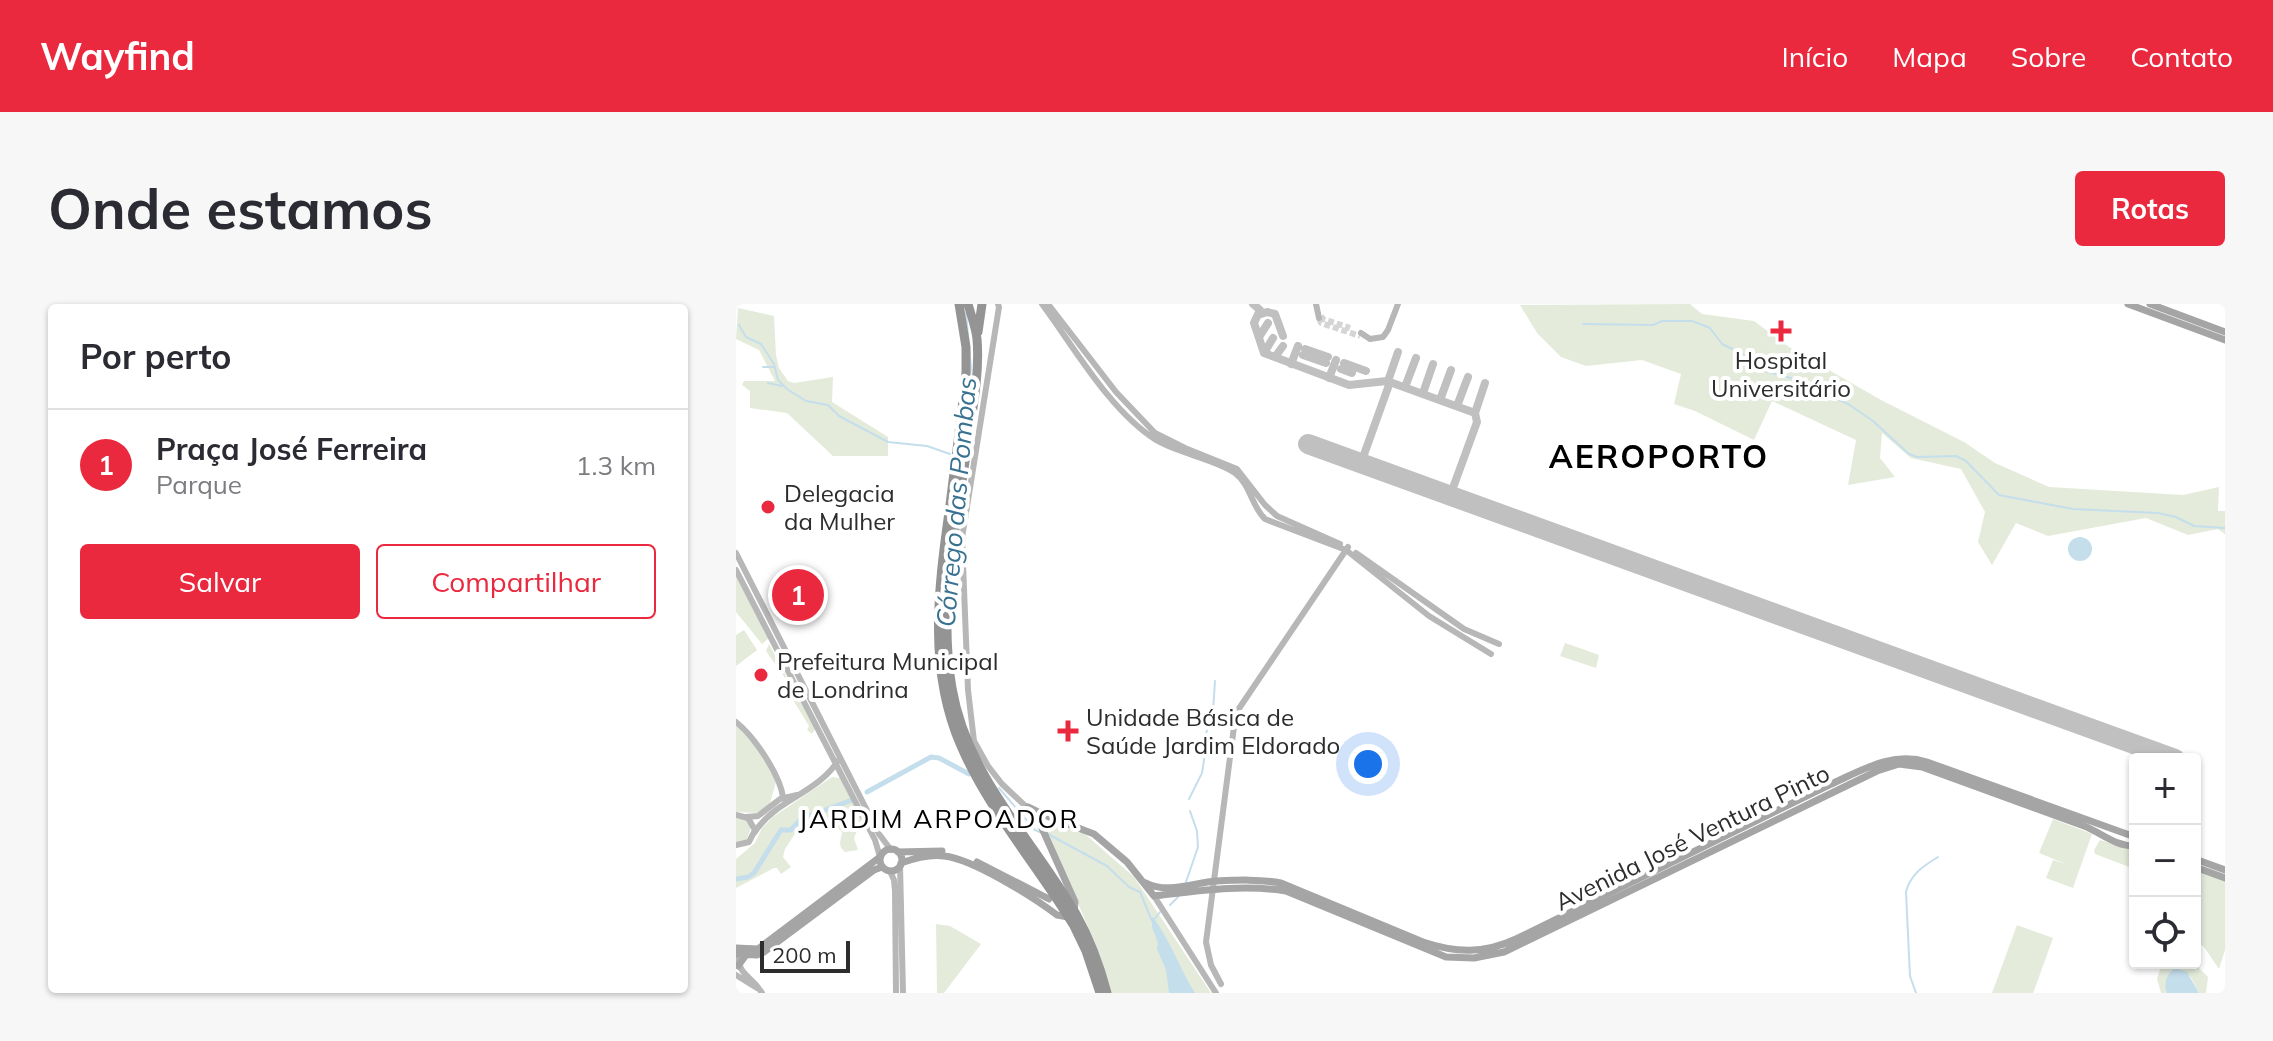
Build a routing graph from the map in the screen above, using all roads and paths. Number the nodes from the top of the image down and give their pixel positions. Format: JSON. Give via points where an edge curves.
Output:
{"nodes":[{"id":1,"x":959,"y":304,"type":"edge"},
{"id":2,"x":968,"y":304,"type":"edge"},
{"id":3,"x":982,"y":304,"type":"edge"},
{"id":4,"x":1042,"y":304,"type":"edge"},
{"id":5,"x":1048,"y":304,"type":"edge"},
{"id":6,"x":1317,"y":304,"type":"edge"},
{"id":7,"x":1398,"y":304,"type":"edge"},
{"id":8,"x":2128,"y":304,"type":"edge"},
{"id":9,"x":2150,"y":304,"type":"edge"},
{"id":10,"x":998,"y":306,"type":"edge"},
{"id":11,"x":1320,"y":317,"type":"dead end"},
{"id":12,"x":2225,"y":332,"type":"edge"},
{"id":13,"x":1360,"y":334,"type":"tunnel mouth"},
{"id":14,"x":977,"y":339,"type":"junction"},
{"id":15,"x":2225,"y":340,"type":"edge"},
{"id":16,"x":1077,"y":347,"type":"junction"},
{"id":17,"x":1265,"y":505,"type":"junction"},
{"id":18,"x":1256,"y":510,"type":"junction"},
{"id":19,"x":1277,"y":516,"type":"junction"},
{"id":20,"x":1272,"y":524,"type":"junction"},
{"id":21,"x":1347,"y":549,"type":"junction"},
{"id":22,"x":736,"y":553,"type":"edge"},
{"id":23,"x":736,"y":570,"type":"edge"},
{"id":24,"x":744,"y":577,"type":"junction"},
{"id":25,"x":1499,"y":644,"type":"dead end"},
{"id":26,"x":1491,"y":654,"type":"dead end"},
{"id":27,"x":736,"y":722,"type":"edge"},
{"id":28,"x":838,"y":760,"type":"junction"},
{"id":29,"x":1898,"y":761,"type":"junction"},
{"id":30,"x":775,"y":776,"type":"junction"},
{"id":31,"x":844,"y":777,"type":"junction"},
{"id":32,"x":826,"y":778,"type":"junction"},
{"id":33,"x":781,"y":786,"type":"junction"},
{"id":34,"x":1834,"y":787,"type":"junction"},
{"id":35,"x":797,"y":795,"type":"junction"},
{"id":36,"x":783,"y":797,"type":"junction"},
{"id":37,"x":779,"y":807,"type":"junction"},
{"id":38,"x":1028,"y":807,"type":"joint"},
{"id":39,"x":768,"y":810,"type":"junction"},
{"id":40,"x":736,"y":815,"type":"edge"},
{"id":41,"x":746,"y":817,"type":"junction"},
{"id":42,"x":1044,"y":817,"type":"junction"},
{"id":43,"x":2113,"y":829,"type":"junction"},
{"id":44,"x":754,"y":833,"type":"junction"},
{"id":45,"x":2098,"y":834,"type":"junction"},
{"id":46,"x":2129,"y":835,"type":"edge"},
{"id":47,"x":736,"y":845,"type":"edge"},
{"id":48,"x":744,"y":845,"type":"junction"},
{"id":49,"x":2129,"y":845,"type":"edge"},
{"id":50,"x":894,"y":851,"type":"junction"},
{"id":51,"x":736,"y":852,"type":"edge"},
{"id":52,"x":880,"y":857,"type":"junction"},
{"id":53,"x":2201,"y":861,"type":"edge"},
{"id":54,"x":900,"y":864,"type":"junction"},
{"id":55,"x":1058,"y":865,"type":"junction"},
{"id":56,"x":886,"y":869,"type":"junction"},
{"id":57,"x":2201,"y":869,"type":"edge"},
{"id":58,"x":1047,"y":870,"type":"junction"},
{"id":59,"x":2225,"y":870,"type":"edge"},
{"id":60,"x":2225,"y":878,"type":"edge"},
{"id":61,"x":1144,"y":882,"type":"junction"},
{"id":62,"x":1213,"y":885,"type":"junction"},
{"id":63,"x":898,"y":889,"type":"junction"},
{"id":64,"x":1058,"y":893,"type":"junction"},
{"id":65,"x":1154,"y":896,"type":"junction"},
{"id":66,"x":1051,"y":910,"type":"junction"},
{"id":67,"x":1071,"y":914,"type":"junction"},
{"id":68,"x":1507,"y":934,"type":"dead end"},
{"id":69,"x":1516,"y":939,"type":"junction"},
{"id":70,"x":1504,"y":948,"type":"junction"},
{"id":71,"x":736,"y":953,"type":"edge"},
{"id":72,"x":746,"y":955,"type":"junction"},
{"id":73,"x":1474,"y":958,"type":"junction"},
{"id":74,"x":738,"y":966,"type":"junction"},
{"id":75,"x":1472,"y":969,"type":"dead end"},
{"id":76,"x":736,"y":975,"type":"edge"},
{"id":77,"x":1219,"y":988,"type":"edge"},
{"id":78,"x":761,"y":991,"type":"edge"},
{"id":79,"x":896,"y":993,"type":"edge"},
{"id":80,"x":903,"y":993,"type":"edge"},
{"id":81,"x":1100,"y":993,"type":"edge"},
{"id":82,"x":1107,"y":993,"type":"edge"}],
"edges":[{"from":1,"to":64,"type":"highway","via":[[966,373],[940,586],[937,636],[944,694],[979,784]]},
{"from":2,"to":14,"type":"highway"},
{"from":3,"to":14,"type":"highway"},
{"from":4,"to":16,"type":"street"},
{"from":5,"to":16,"type":"street"},
{"from":6,"to":11,"type":"street"},
{"from":7,"to":13,"type":"street","via":[[1381,338]]},
{"from":8,"to":15,"type":"main road"},
{"from":9,"to":12,"type":"main road"},
{"from":10,"to":38,"type":"street","via":[[962,538],[968,690],[974,741],[988,766]]},
{"from":14,"to":58,"type":"highway","via":[[946,654],[966,742]]},
{"from":16,"to":17,"type":"street","via":[[1155,433],[1237,469]]},
{"from":16,"to":18,"type":"street","via":[[1110,396],[1141,428],[1181,453],[1234,473]]},
{"from":17,"to":18,"type":"street"},
{"from":17,"to":19,"type":"street"},
{"from":18,"to":20,"type":"street"},
{"from":19,"to":20,"type":"street"},
{"from":19,"to":21,"type":"street"},
{"from":20,"to":21,"type":"street"},
{"from":21,"to":25,"type":"street","via":[[1464,629]]},
{"from":21,"to":26,"type":"street","via":[[1429,616]]},
{"from":21,"to":62,"type":"street","via":[[1238,710]]},
{"from":22,"to":24,"type":"street"},
{"from":23,"to":24,"type":"street"},
{"from":24,"to":28,"type":"street"},
{"from":27,"to":30,"type":"street"},
{"from":28,"to":31,"type":"street"},
{"from":28,"to":32,"type":"street"},
{"from":28,"to":35,"type":"street"},
{"from":28,"to":50,"type":"street"},
{"from":29,"to":34,"type":"main road","name":"Avenida José Ventura Pinto","via":[[1876,764]]},
{"from":29,"to":43,"type":"main road","via":[[1927,762]]},
{"from":29,"to":45,"type":"main road"},
{"from":30,"to":33,"type":"street"},
{"from":30,"to":39,"type":"street","via":[[777,791]]},
{"from":31,"to":32,"type":"street"},
{"from":31,"to":52,"type":"street"},
{"from":32,"to":37,"type":"street"},
{"from":33,"to":35,"type":"street"},
{"from":33,"to":36,"type":"street"},
{"from":34,"to":69,"type":"main road","name":"Avenida José Ventura Pinto"},
{"from":34,"to":70,"type":"main road","name":"Avenida José Ventura Pinto"},
{"from":35,"to":36,"type":"street"},
{"from":36,"to":37,"type":"street"},
{"from":36,"to":39,"type":"street"},
{"from":37,"to":44,"type":"street"},
{"from":38,"to":42,"type":"main road"},
{"from":39,"to":41,"type":"street"},
{"from":40,"to":41,"type":"street"},
{"from":41,"to":44,"type":"street"},
{"from":42,"to":55,"type":"main road","via":[[1043,830]]},
{"from":42,"to":61,"type":"main road","via":[[1094,834]]},
{"from":43,"to":45,"type":"main road"},
{"from":43,"to":46,"type":"main road"},
{"from":44,"to":48,"type":"street"},
{"from":45,"to":49,"type":"main road"},
{"from":47,"to":48,"type":"street"},
{"from":48,"to":51,"type":"street"},
{"from":50,"to":52,"type":"main road"},
{"from":50,"to":54,"type":"main road"},
{"from":50,"to":64,"type":"main road","via":[[959,855]]},
{"from":52,"to":56,"type":"main road"},
{"from":52,"to":71,"type":"main road","via":[[758,949]]},
{"from":53,"to":59,"type":"main road"},
{"from":54,"to":56,"type":"main road"},
{"from":54,"to":63,"type":"street"},
{"from":54,"to":66,"type":"main road","via":[[918,856],[960,859]]},
{"from":55,"to":58,"type":"highway"},
{"from":55,"to":64,"type":"main road","via":[[1064,877]]},
{"from":56,"to":63,"type":"street"},
{"from":56,"to":72,"type":"main road","via":[[757,955]]},
{"from":57,"to":60,"type":"main road"},
{"from":58,"to":64,"type":"highway"},
{"from":61,"to":62,"type":"main road","via":[[1158,889]]},
{"from":61,"to":65,"type":"main road"},
{"from":62,"to":65,"type":"main road"},
{"from":62,"to":70,"type":"main road","via":[[1262,879],[1287,884],[1446,949]]},
{"from":62,"to":73,"type":"main road","via":[[1286,891],[1446,957]]},
{"from":62,"to":77,"type":"street","via":[[1206,942]]},
{"from":63,"to":79,"type":"street"},
{"from":63,"to":80,"type":"street"},
{"from":64,"to":66,"type":"main road"},
{"from":64,"to":67,"type":"highway"},
{"from":64,"to":67,"type":"main road","via":[[1075,902]]},
{"from":65,"to":77,"type":"street","via":[[1209,984]]},
{"from":66,"to":67,"type":"main road","via":[[1060,916]]},
{"from":67,"to":81,"type":"highway"},
{"from":67,"to":82,"type":"highway","via":[[1092,948]]},
{"from":68,"to":69,"type":"main road"},
{"from":69,"to":70,"type":"main road","name":"Avenida José Ventura Pinto"},
{"from":70,"to":73,"type":"main road"},
{"from":71,"to":72,"type":"main road"},
{"from":71,"to":74,"type":"street"},
{"from":72,"to":74,"type":"main road"},
{"from":73,"to":75,"type":"main road"},
{"from":74,"to":78,"type":"street"},
{"from":76,"to":78,"type":"street"}]}
